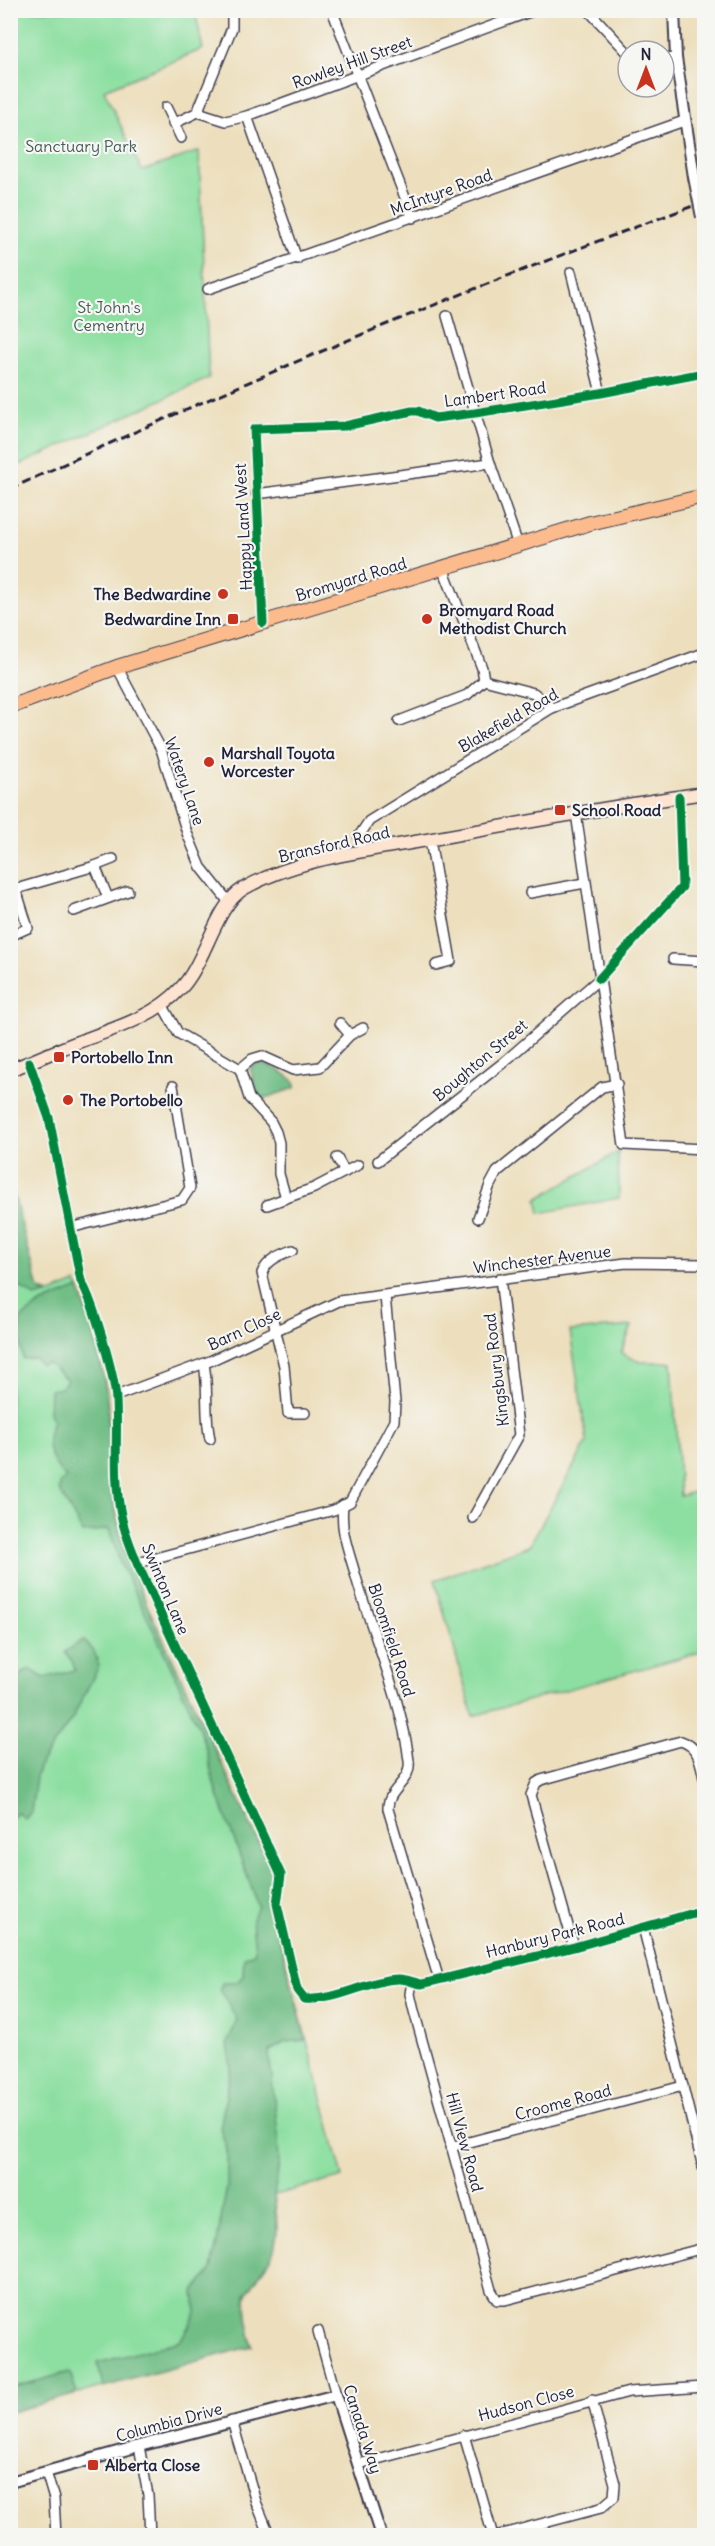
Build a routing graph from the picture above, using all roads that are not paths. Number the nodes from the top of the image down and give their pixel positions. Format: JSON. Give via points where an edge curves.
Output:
{"nodes":[{"id":1,"x":232,"y":10,"type":"edge"},
{"id":2,"x":332,"y":10,"type":"edge"},
{"id":3,"x":535,"y":10,"type":"edge"},
{"id":4,"x":588,"y":10,"type":"edge"},
{"id":5,"x":674,"y":10,"type":"edge"},
{"id":6,"x":675,"y":39,"type":"edge"},
{"id":7,"x":616,"y":40,"type":"edge"},
{"id":8,"x":676,"y":58,"type":"edge"},
{"id":9,"x":358,"y":76,"type":"junction"},
{"id":10,"x":166,"y":107,"type":"dead end"},
{"id":11,"x":200,"y":111,"type":"junction"},
{"id":12,"x":247,"y":116,"type":"junction"},
{"id":13,"x":684,"y":121,"type":"junction"},
{"id":14,"x":173,"y":124,"type":"junction"},
{"id":15,"x":180,"y":138,"type":"dead end"},
{"id":16,"x":412,"y":218,"type":"junction"},
{"id":17,"x":703,"y":222,"type":"edge"},
{"id":18,"x":297,"y":259,"type":"junction"},
{"id":19,"x":571,"y":272,"type":"dead end"},
{"id":20,"x":208,"y":289,"type":"dead end"},
{"id":21,"x":447,"y":316,"type":"dead end"},
{"id":22,"x":705,"y":373,"type":"edge"},
{"id":23,"x":601,"y":393,"type":"junction"},
{"id":24,"x":475,"y":413,"type":"junction"},
{"id":25,"x":254,"y":429,"type":"joint"},
{"id":26,"x":490,"y":463,"type":"junction"},
{"id":27,"x":256,"y":494,"type":"junction"},
{"id":28,"x":705,"y":496,"type":"edge"},
{"id":29,"x":518,"y":545,"type":"junction"},
{"id":30,"x":443,"y":568,"type":"junction"},
{"id":31,"x":263,"y":623,"type":"junction"},
{"id":32,"x":705,"y":653,"type":"edge"},
{"id":33,"x":117,"y":667,"type":"junction"},
{"id":34,"x":484,"y":680,"type":"junction"},
{"id":35,"x":10,"y":707,"type":"edge"},
{"id":36,"x":552,"y":708,"type":"junction"},
{"id":37,"x":399,"y":721,"type":"dead end"},
{"id":38,"x":705,"y":793,"type":"edge"},
{"id":39,"x":576,"y":813,"type":"junction"},
{"id":40,"x":430,"y":840,"type":"junction"},
{"id":41,"x":363,"y":852,"type":"junction"},
{"id":42,"x":113,"y":859,"type":"dead end"},
{"id":43,"x":95,"y":866,"type":"junction"},
{"id":44,"x":585,"y":883,"type":"junction"},
{"id":45,"x":13,"y":889,"type":"edge"},
{"id":46,"x":128,"y":891,"type":"dead end"},
{"id":47,"x":530,"y":893,"type":"dead end"},
{"id":48,"x":108,"y":898,"type":"junction"},
{"id":49,"x":228,"y":901,"type":"junction"},
{"id":50,"x":74,"y":910,"type":"dead end"},
{"id":51,"x":10,"y":936,"type":"edge"},
{"id":52,"x":673,"y":959,"type":"dead end"},
{"id":53,"x":705,"y":961,"type":"edge"},
{"id":54,"x":436,"y":964,"type":"dead end"},
{"id":55,"x":599,"y":979,"type":"junction"},
{"id":56,"x":163,"y":1006,"type":"junction"},
{"id":57,"x":340,"y":1023,"type":"dead end"},
{"id":58,"x":363,"y":1028,"type":"dead end"},
{"id":59,"x":350,"y":1035,"type":"junction"},
{"id":60,"x":29,"y":1062,"type":"junction"},
{"id":61,"x":240,"y":1069,"type":"junction"},
{"id":62,"x":10,"y":1070,"type":"edge"},
{"id":63,"x":617,"y":1084,"type":"junction"},
{"id":64,"x":173,"y":1086,"type":"dead end"},
{"id":65,"x":705,"y":1149,"type":"edge"},
{"id":66,"x":338,"y":1158,"type":"dead end"},
{"id":67,"x":378,"y":1161,"type":"dead end"},
{"id":68,"x":358,"y":1165,"type":"dead end"},
{"id":69,"x":345,"y":1172,"type":"junction"},
{"id":70,"x":286,"y":1198,"type":"junction"},
{"id":71,"x":267,"y":1205,"type":"dead end"},
{"id":72,"x":478,"y":1218,"type":"dead end"},
{"id":73,"x":70,"y":1228,"type":"junction"},
{"id":74,"x":292,"y":1250,"type":"dead end"},
{"id":75,"x":705,"y":1264,"type":"edge"},
{"id":76,"x":500,"y":1278,"type":"junction"},
{"id":77,"x":385,"y":1296,"type":"junction"},
{"id":78,"x":274,"y":1333,"type":"junction"},
{"id":79,"x":204,"y":1364,"type":"junction"},
{"id":80,"x":116,"y":1396,"type":"junction"},
{"id":81,"x":305,"y":1413,"type":"dead end"},
{"id":82,"x":210,"y":1439,"type":"dead end"},
{"id":83,"x":343,"y":1505,"type":"junction"},
{"id":84,"x":473,"y":1518,"type":"dead end"},
{"id":85,"x":137,"y":1563,"type":"junction"},
{"id":86,"x":705,"y":1778,"type":"edge"},
{"id":87,"x":705,"y":1910,"type":"edge"},
{"id":88,"x":644,"y":1927,"type":"junction"},
{"id":89,"x":574,"y":1947,"type":"junction"},
{"id":90,"x":439,"y":1980,"type":"junction"},
{"id":91,"x":412,"y":1982,"type":"junction"},
{"id":92,"x":683,"y":2086,"type":"junction"},
{"id":93,"x":450,"y":2147,"type":"junction"},
{"id":94,"x":705,"y":2171,"type":"edge"},
{"id":95,"x":705,"y":2248,"type":"edge"},
{"id":96,"x":318,"y":2331,"type":"dead end"},
{"id":97,"x":705,"y":2386,"type":"edge"},
{"id":98,"x":336,"y":2395,"type":"junction"},
{"id":99,"x":592,"y":2400,"type":"junction"},
{"id":100,"x":232,"y":2421,"type":"junction"},
{"id":101,"x":464,"y":2435,"type":"junction"},
{"id":102,"x":139,"y":2446,"type":"junction"},
{"id":103,"x":359,"y":2464,"type":"junction"},
{"id":104,"x":46,"y":2472,"type":"junction"},
{"id":105,"x":10,"y":2482,"type":"edge"},
{"id":106,"x":56,"y":2535,"type":"edge"},
{"id":107,"x":150,"y":2535,"type":"edge"},
{"id":108,"x":270,"y":2535,"type":"edge"},
{"id":109,"x":381,"y":2535,"type":"edge"},
{"id":110,"x":494,"y":2535,"type":"edge"}],
"edges":[{"from":1,"to":11,"type":"street","via":[[232,28],[199,105]]},
{"from":2,"to":9,"type":"street"},
{"from":3,"to":9,"type":"street","name":"Rowley Hill Street"},
{"from":4,"to":7,"type":"street"},
{"from":5,"to":6,"type":"street"},
{"from":8,"to":13,"type":"street"},
{"from":9,"to":12,"type":"street","name":"Rowley Hill Street"},
{"from":9,"to":16,"type":"street"},
{"from":10,"to":14,"type":"street"},
{"from":11,"to":12,"type":"street","name":"Rowley Hill Street","via":[[226,121]]},
{"from":11,"to":14,"type":"street"},
{"from":12,"to":18,"type":"street"},
{"from":13,"to":16,"type":"street","name":"McIntyre Road"},
{"from":13,"to":17,"type":"street","bridge":true},
{"from":14,"to":15,"type":"street"},
{"from":16,"to":18,"type":"street","name":"McIntyre Road"},
{"from":18,"to":20,"type":"street","name":"McIntyre Road"},
{"from":19,"to":23,"type":"street"},
{"from":21,"to":24,"type":"street"},
{"from":22,"to":23,"type":"street","name":"Lambert Road"},
{"from":23,"to":24,"type":"street","name":"Lambert Road"},
{"from":24,"to":25,"type":"street","name":"Lambert Road","via":[[435,418],[412,411],[345,426]]},
{"from":24,"to":26,"type":"street"},
{"from":25,"to":27,"type":"street","name":"Happy Land West"},
{"from":26,"to":27,"type":"street"},
{"from":26,"to":29,"type":"street"},
{"from":27,"to":31,"type":"street","name":"Happy Land West"},
{"from":28,"to":29,"type":"main road","name":"Bromyard Road","via":[[590,523]]},
{"from":29,"to":30,"type":"main road","name":"Bromyard Road"},
{"from":30,"to":31,"type":"main road","name":"Bromyard Road"},
{"from":30,"to":34,"type":"street"},
{"from":31,"to":33,"type":"main road","name":"Bromyard Road"},
{"from":32,"to":36,"type":"street","name":"Blakefield Road"},
{"from":33,"to":35,"type":"main road","name":"Bromyard Road"},
{"from":33,"to":49,"type":"street","name":"Watery Lane","via":[[161,749],[201,867]]},
{"from":34,"to":36,"type":"street","via":[[534,693]]},
{"from":34,"to":37,"type":"street","via":[[467,695]]},
{"from":36,"to":41,"type":"street","name":"Blakefield Road","via":[[369,820],[359,836]]},
{"from":38,"to":39,"type":"main road","name":"Bransford Road"},
{"from":39,"to":40,"type":"main road","name":"Bransford Road"},
{"from":39,"to":44,"type":"street"},
{"from":40,"to":41,"type":"main road","name":"Bransford Road"},
{"from":40,"to":54,"type":"street","via":[[451,961]]},
{"from":41,"to":49,"type":"main road","name":"Bransford Road","via":[[284,872],[240,890]]},
{"from":42,"to":43,"type":"street"},
{"from":43,"to":45,"type":"street"},
{"from":43,"to":48,"type":"street"},
{"from":44,"to":47,"type":"street"},
{"from":44,"to":55,"type":"street"},
{"from":45,"to":51,"type":"street","via":[[28,928]]},
{"from":46,"to":48,"type":"street"},
{"from":48,"to":50,"type":"street"},
{"from":49,"to":56,"type":"main road","via":[[183,987]]},
{"from":52,"to":53,"type":"street"},
{"from":55,"to":63,"type":"street"},
{"from":55,"to":67,"type":"street","name":"Boughton Street","via":[[504,1062]]},
{"from":56,"to":60,"type":"main road"},
{"from":56,"to":61,"type":"street","via":[[178,1033]]},
{"from":57,"to":59,"type":"street"},
{"from":58,"to":59,"type":"street"},
{"from":59,"to":61,"type":"street","via":[[320,1067],[293,1070],[262,1056]]},
{"from":60,"to":62,"type":"main road"},
{"from":60,"to":73,"type":"street","name":"Swinton Lane","via":[[49,1118]]},
{"from":61,"to":70,"type":"street","via":[[249,1098],[276,1132],[279,1174]]},
{"from":63,"to":65,"type":"street","via":[[624,1145]]},
{"from":63,"to":72,"type":"street","via":[[602,1087],[497,1172]]},
{"from":64,"to":73,"type":"street","via":[[190,1188],[186,1196]]},
{"from":66,"to":69,"type":"street"},
{"from":68,"to":69,"type":"street"},
{"from":69,"to":70,"type":"street"},
{"from":70,"to":71,"type":"street"},
{"from":73,"to":80,"type":"street","name":"Swinton Lane","via":[[81,1281],[99,1329]]},
{"from":74,"to":78,"type":"street","via":[[275,1257],[262,1273]]},
{"from":75,"to":76,"type":"street","name":"Winchester Avenue","via":[[626,1263]]},
{"from":76,"to":77,"type":"street","name":"Winchester Avenue"},
{"from":76,"to":84,"type":"street","name":"Kingsbury Road","via":[[519,1435]]},
{"from":77,"to":78,"type":"street","name":"Barn Close","via":[[339,1301]]},
{"from":77,"to":83,"type":"street","via":[[394,1421],[350,1502]]},
{"from":78,"to":79,"type":"street","name":"Barn Close"},
{"from":78,"to":81,"type":"street","via":[[284,1366],[288,1413]]},
{"from":79,"to":80,"type":"street","name":"Barn Close"},
{"from":79,"to":82,"type":"street","via":[[205,1419]]},
{"from":80,"to":85,"type":"street","name":"Swinton Lane","via":[[117,1488],[121,1515]]},
{"from":83,"to":85,"type":"street"},
{"from":83,"to":90,"type":"street","name":"Bloomfield Road","via":[[341,1524],[398,1709],[410,1763],[409,1773],[388,1801],[388,1809]]},
{"from":85,"to":91,"type":"street","name":"Swinton Lane","via":[[281,1875],[277,1904],[297,1990],[304,2000],[314,2000],[397,1978]]},
{"from":86,"to":89,"type":"street","via":[[692,1745],[681,1741],[536,1783],[531,1796]]},
{"from":87,"to":88,"type":"street","name":"Hanbury Park Road"},
{"from":88,"to":89,"type":"street","name":"Hanbury Park Road"},
{"from":88,"to":92,"type":"street"},
{"from":89,"to":90,"type":"street","name":"Hanbury Park Road"},
{"from":90,"to":91,"type":"street","name":"Hanbury Park Road"},
{"from":91,"to":93,"type":"street","name":"Hill View Road","via":[[414,2012]]},
{"from":92,"to":93,"type":"street","name":"Croome Road"},
{"from":92,"to":94,"type":"street"},
{"from":93,"to":95,"type":"street","name":"Hill View Road","via":[[497,2300]]},
{"from":96,"to":98,"type":"street","name":"Canada Way"},
{"from":97,"to":99,"type":"street","name":"Hudson Close","via":[[629,2392]]},
{"from":98,"to":100,"type":"street","name":"Columbia Drive"},
{"from":98,"to":103,"type":"street","name":"Canada Way"},
{"from":99,"to":101,"type":"street","name":"Hudson Close"},
{"from":99,"to":110,"type":"street","via":[[615,2484],[614,2497],[601,2508]]},
{"from":100,"to":102,"type":"street","name":"Columbia Drive"},
{"from":100,"to":108,"type":"street"},
{"from":101,"to":103,"type":"street","name":"Hudson Close"},
{"from":101,"to":110,"type":"street"},
{"from":102,"to":104,"type":"street","name":"Columbia Drive"},
{"from":102,"to":107,"type":"street"},
{"from":103,"to":109,"type":"street","name":"Canada Way"},
{"from":104,"to":105,"type":"street","name":"Columbia Drive"},
{"from":104,"to":106,"type":"street","via":[[54,2499]]}]}
